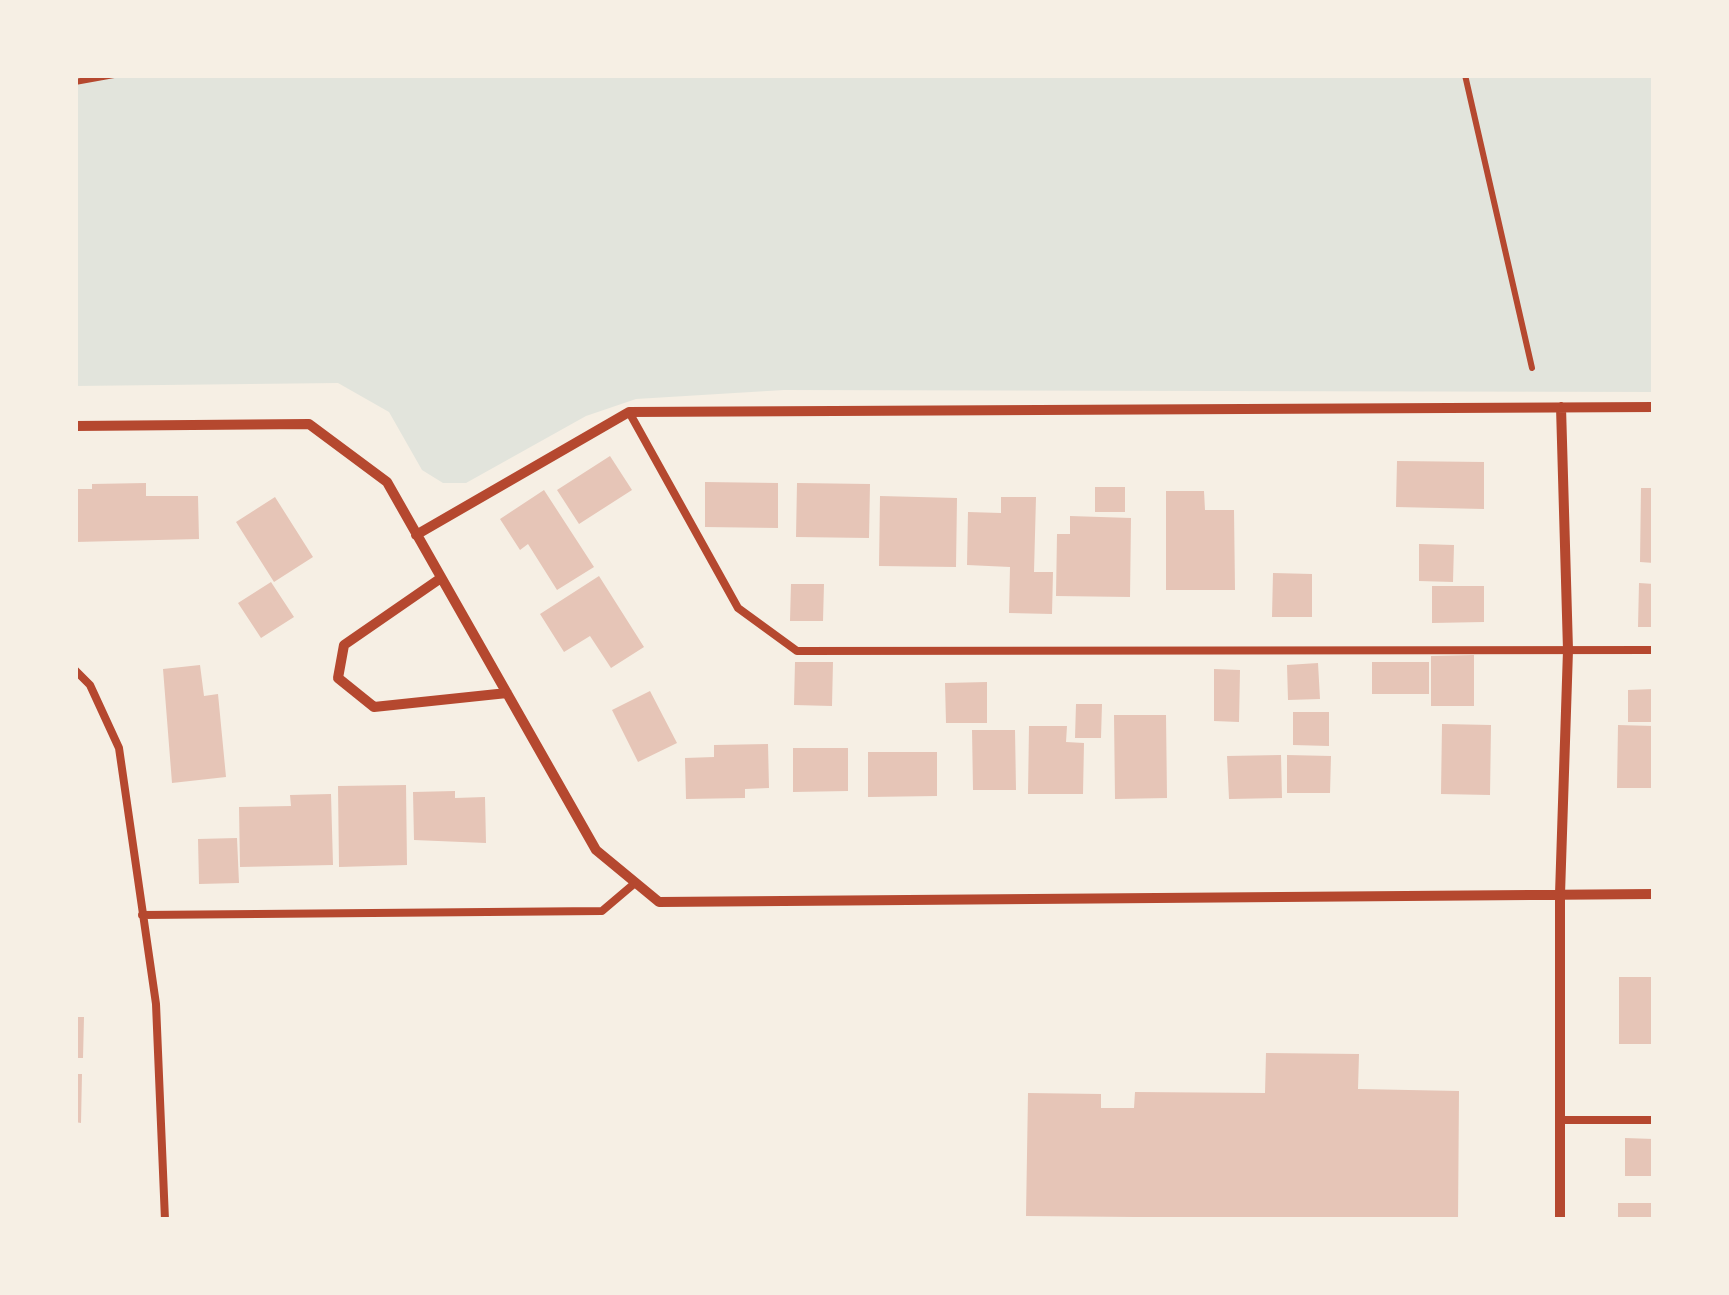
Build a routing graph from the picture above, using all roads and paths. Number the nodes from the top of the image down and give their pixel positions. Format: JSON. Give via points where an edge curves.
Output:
{"nodes":[{"id":1,"x":114,"y":75,"type":"edge"},
{"id":2,"x":1466,"y":75,"type":"edge"},
{"id":3,"x":75,"y":82,"type":"edge"},
{"id":4,"x":1532,"y":368,"type":"dead end"},
{"id":5,"x":1561,"y":407,"type":"junction"},
{"id":6,"x":1654,"y":407,"type":"edge"},
{"id":7,"x":629,"y":412,"type":"junction"},
{"id":8,"x":75,"y":426,"type":"edge"},
{"id":9,"x":416,"y":535,"type":"junction"},
{"id":10,"x":440,"y":578,"type":"junction"},
{"id":11,"x":1568,"y":650,"type":"junction"},
{"id":12,"x":1654,"y":650,"type":"edge"},
{"id":13,"x":75,"y":670,"type":"edge"},
{"id":14,"x":506,"y":693,"type":"junction"},
{"id":15,"x":635,"y":882,"type":"junction"},
{"id":16,"x":1560,"y":894,"type":"junction"},
{"id":17,"x":1654,"y":894,"type":"edge"},
{"id":18,"x":142,"y":915,"type":"junction"},
{"id":19,"x":1563,"y":1120,"type":"junction"},
{"id":20,"x":1654,"y":1120,"type":"edge"},
{"id":21,"x":165,"y":1220,"type":"edge"},
{"id":22,"x":1560,"y":1220,"type":"edge"}],
"edges":[{"from":1,"to":3,"type":"path"},
{"from":2,"to":4,"type":"path"},
{"from":5,"to":6,"type":"street"},
{"from":5,"to":7,"type":"street"},
{"from":5,"to":11,"type":"street"},
{"from":7,"to":9,"type":"street"},
{"from":7,"to":11,"type":"lane","via":[[738,608],[797,651]]},
{"from":8,"to":9,"type":"street","via":[[309,424],[387,482]]},
{"from":9,"to":10,"type":"street"},
{"from":10,"to":14,"type":"street"},
{"from":10,"to":14,"type":"street","via":[[344,645],[338,678],[374,707]]},
{"from":11,"to":12,"type":"lane"},
{"from":11,"to":16,"type":"street"},
{"from":13,"to":18,"type":"lane","via":[[90,685],[120,748]]},
{"from":14,"to":15,"type":"street","via":[[596,850]]},
{"from":15,"to":16,"type":"street","via":[[659,902]]},
{"from":15,"to":18,"type":"lane","via":[[602,912]]},
{"from":16,"to":17,"type":"street"},
{"from":16,"to":19,"type":"street"},
{"from":18,"to":21,"type":"lane","via":[[156,1004]]},
{"from":19,"to":20,"type":"lane"},
{"from":19,"to":22,"type":"street"}]}
